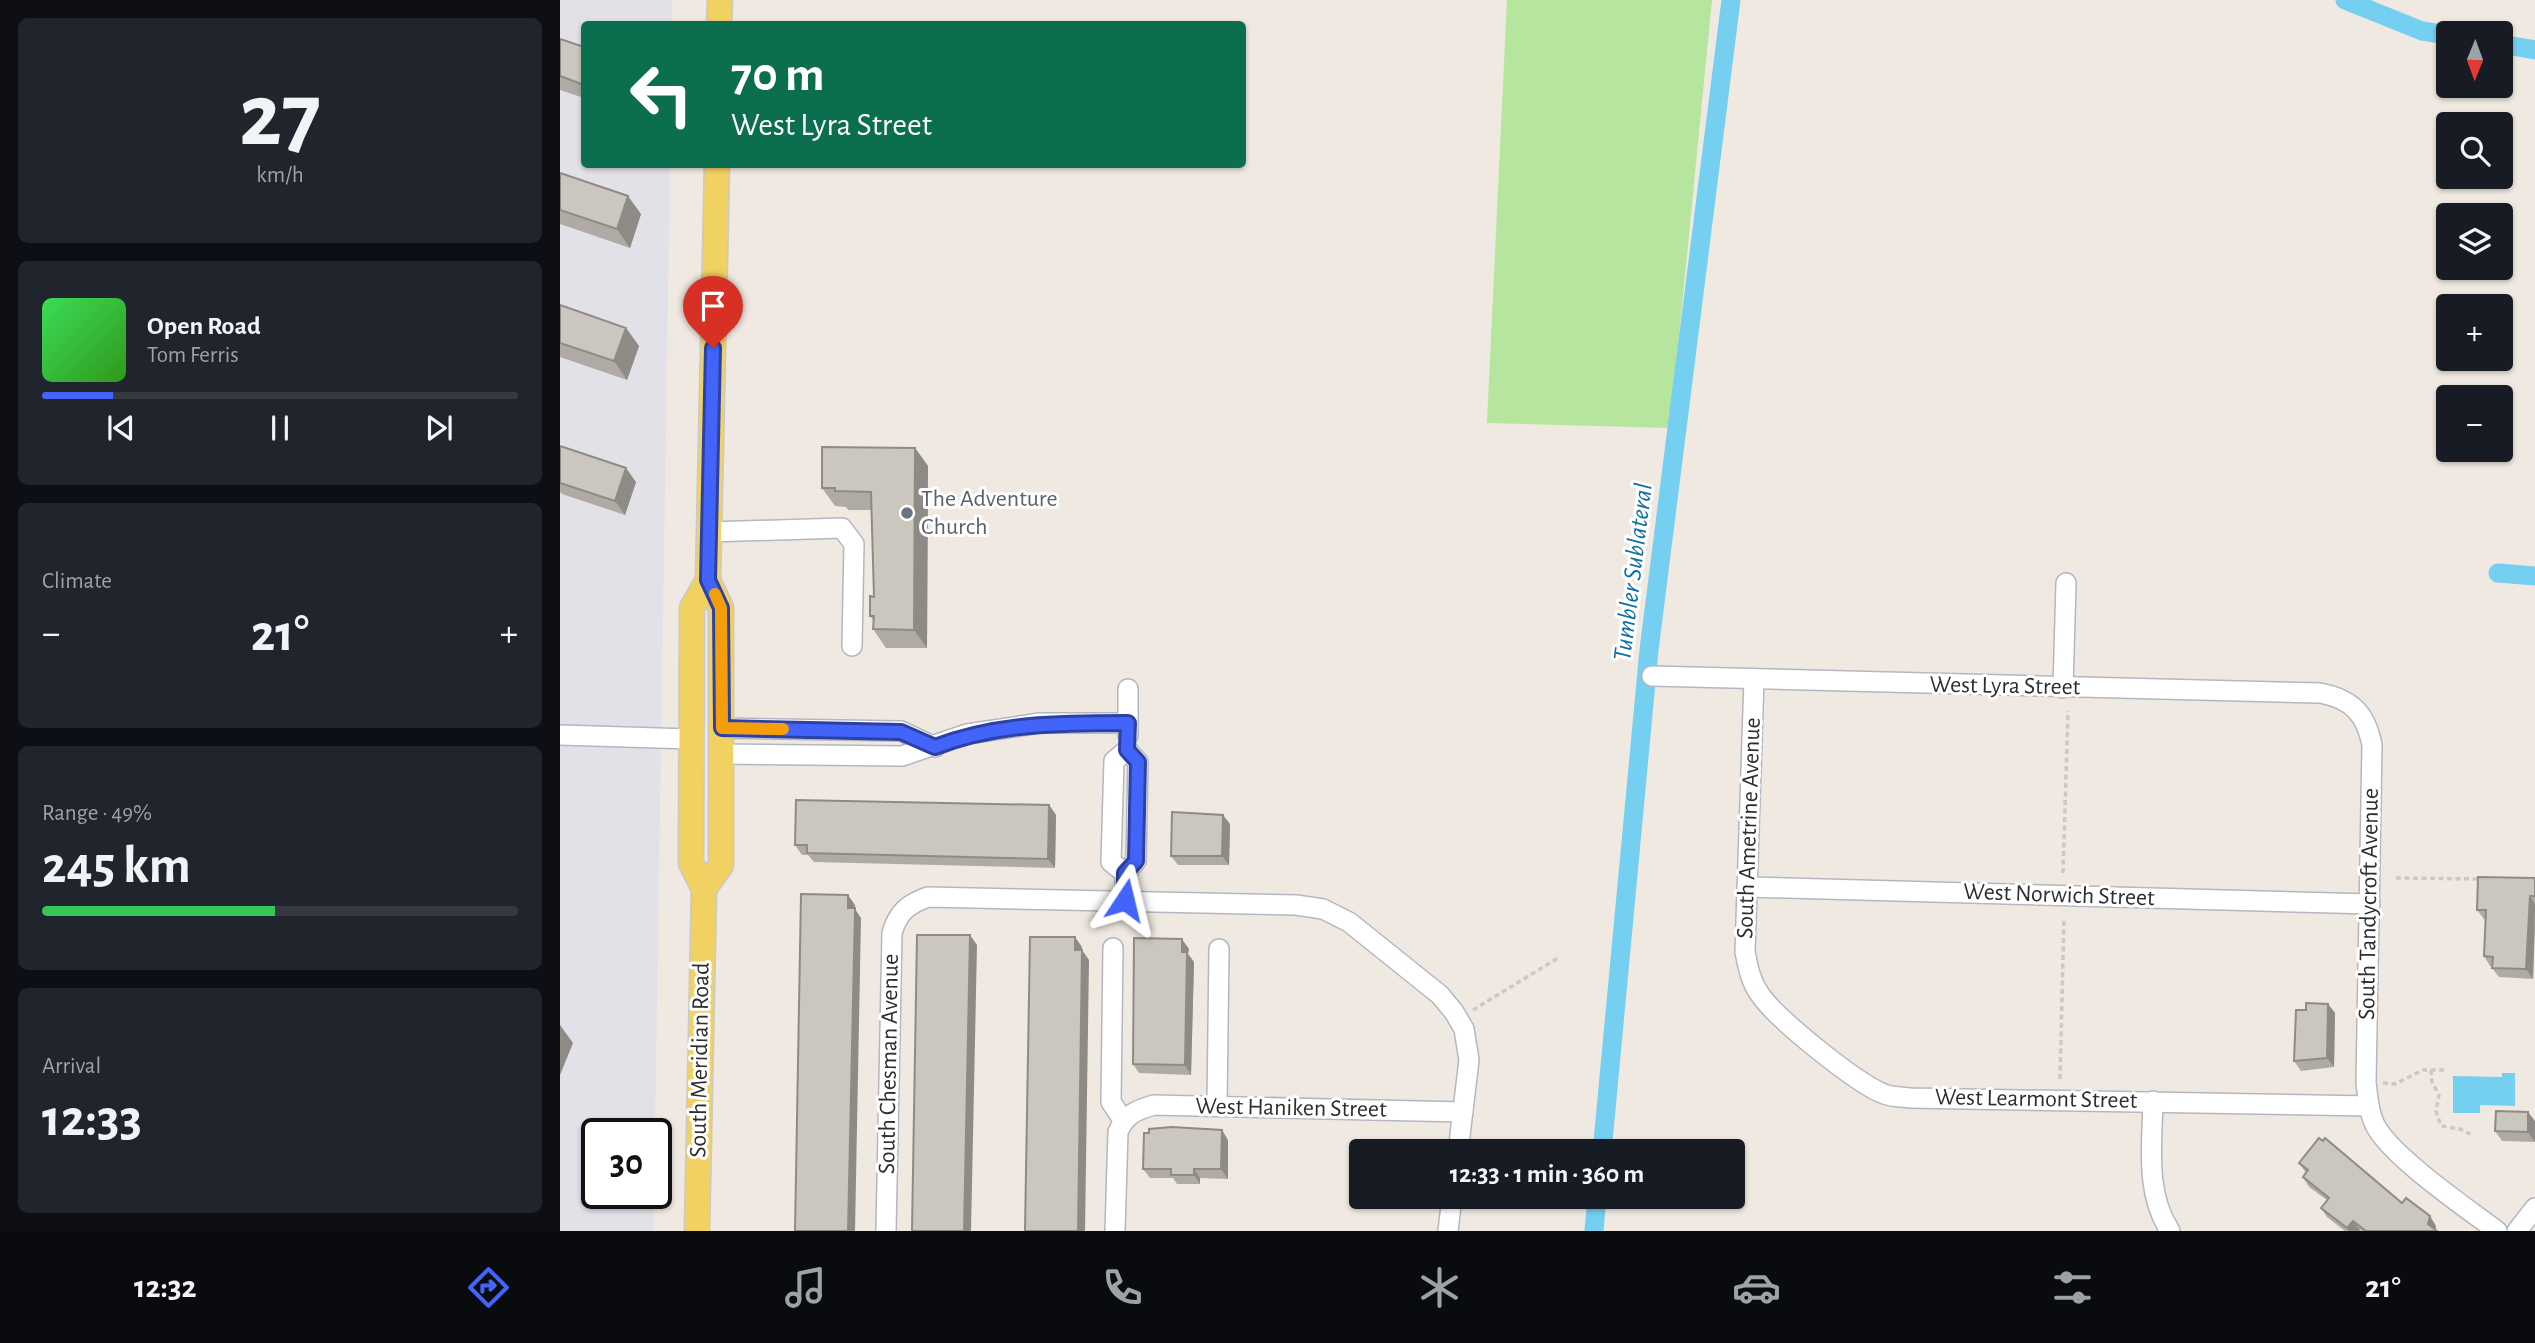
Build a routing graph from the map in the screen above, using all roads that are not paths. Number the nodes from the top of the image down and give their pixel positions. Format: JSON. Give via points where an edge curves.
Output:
{"nodes":[{"id":1,"x":720,"y":0,"type":"edge"},
{"id":2,"x":719,"y":21,"type":"edge"},
{"id":3,"x":717,"y":168,"type":"edge"},
{"id":4,"x":710,"y":532,"type":"junction"},
{"id":5,"x":2066,"y":583,"type":"dead end"},
{"id":6,"x":705,"y":585,"type":"junction"},
{"id":7,"x":852,"y":646,"type":"dead end"},
{"id":8,"x":1652,"y":676,"type":"dead end"},
{"id":9,"x":1754,"y":679,"type":"junction"},
{"id":10,"x":2063,"y":688,"type":"junction"},
{"id":11,"x":1128,"y":689,"type":"dead end"},
{"id":12,"x":2356,"y":706,"type":"joint"},
{"id":13,"x":1128,"y":723,"type":"junction"},
{"id":14,"x":722,"y":728,"type":"junction"},
{"id":15,"x":560,"y":735,"type":"edge"},
{"id":16,"x":691,"y":739,"type":"junction"},
{"id":17,"x":935,"y":747,"type":"junction"},
{"id":18,"x":722,"y":754,"type":"junction"},
{"id":19,"x":707,"y":885,"type":"junction"},
{"id":20,"x":1748,"y":887,"type":"junction"},
{"id":21,"x":1125,"y":900,"type":"junction"},
{"id":22,"x":2370,"y":904,"type":"junction"},
{"id":23,"x":1113,"y":948,"type":"dead end"},
{"id":24,"x":1219,"y":949,"type":"dead end"},
{"id":25,"x":1750,"y":976,"type":"joint"},
{"id":26,"x":2153,"y":1101,"type":"junction"},
{"id":27,"x":2369,"y":1106,"type":"junction"},
{"id":28,"x":1217,"y":1107,"type":"junction"},
{"id":29,"x":1463,"y":1112,"type":"junction"},
{"id":30,"x":1123,"y":1120,"type":"junction"},
{"id":31,"x":1460,"y":1139,"type":"edge"},
{"id":32,"x":1451,"y":1209,"type":"edge"},
{"id":33,"x":2535,"y":1209,"type":"edge"},
{"id":34,"x":697,"y":1231,"type":"edge"},
{"id":35,"x":886,"y":1231,"type":"edge"},
{"id":36,"x":1115,"y":1231,"type":"edge"},
{"id":37,"x":1448,"y":1231,"type":"edge"},
{"id":38,"x":2170,"y":1231,"type":"edge"},
{"id":39,"x":2497,"y":1231,"type":"edge"},
{"id":40,"x":2517,"y":1231,"type":"edge"}],
"edges":[{"from":1,"to":2,"type":"main road"},
{"from":3,"to":4,"type":"main road","name":"South Meridian Road"},
{"from":4,"to":6,"type":"main road","name":"South Meridian Road"},
{"from":4,"to":7,"type":"street","via":[[842,528],[855,544]]},
{"from":5,"to":10,"type":"street"},
{"from":6,"to":14,"type":"main road","name":"South Meridian Road","via":[[721,608]]},
{"from":6,"to":16,"type":"main road","name":"South Meridian Road","via":[[692,608]]},
{"from":6,"to":18,"type":"main road","via":[[707,729]]},
{"from":8,"to":9,"type":"street","name":"West Lyra Street"},
{"from":9,"to":10,"type":"street","name":"West Lyra Street"},
{"from":9,"to":20,"type":"street","name":"South Ametrine Avenue"},
{"from":10,"to":12,"type":"street","name":"West Lyra Street","via":[[2320,693]]},
{"from":11,"to":13,"type":"street"},
{"from":12,"to":22,"type":"street","name":"South Tandycroft Avenue","via":[[2368,725],[2372,745]]},
{"from":13,"to":17,"type":"street","via":[[1040,723],[967,734]]},
{"from":13,"to":21,"type":"street","via":[[1127,750],[1138,762],[1136,861],[1125,873]]},
{"from":14,"to":17,"type":"street","via":[[901,732]]},
{"from":14,"to":18,"type":"main road","name":"South Meridian Road"},
{"from":15,"to":16,"type":"street"},
{"from":16,"to":19,"type":"main road","name":"South Meridian Road","via":[[691,863]]},
{"from":17,"to":18,"type":"street","via":[[902,756]]},
{"from":18,"to":19,"type":"main road","name":"South Meridian Road","via":[[720,865]]},
{"from":19,"to":34,"type":"main road","name":"South Meridian Road"},
{"from":20,"to":22,"type":"street","name":"West Norwich Street"},
{"from":20,"to":25,"type":"street","name":"South Ametrine Avenue","via":[[1745,952]]},
{"from":21,"to":29,"type":"street","via":[[1296,905],[1323,909],[1349,922],[1464,1011],[1468,1047]]},
{"from":21,"to":35,"type":"street","name":"South Chesman Avenue","via":[[928,897],[909,903],[896,919],[892,933]]},
{"from":22,"to":27,"type":"street","name":"South Tandycroft Avenue"},
{"from":23,"to":30,"type":"street","via":[[1111,1102]]},
{"from":24,"to":28,"type":"street"},
{"from":25,"to":26,"type":"street","name":"West Learmont Street","via":[[1773,1009],[1860,1082],[1886,1095]]},
{"from":26,"to":27,"type":"street","name":"West Learmont Street"},
{"from":26,"to":38,"type":"street","via":[[2152,1182],[2160,1215]]},
{"from":27,"to":39,"type":"street","via":[[2377,1129],[2396,1151]]},
{"from":28,"to":29,"type":"street","name":"West Haniken Street"},
{"from":28,"to":30,"type":"street","name":"West Haniken Street","via":[[1154,1105],[1137,1109]]},
{"from":29,"to":31,"type":"street"},
{"from":30,"to":36,"type":"street","via":[[1118,1132]]},
{"from":32,"to":37,"type":"street"},
{"from":33,"to":40,"type":"street"}]}
